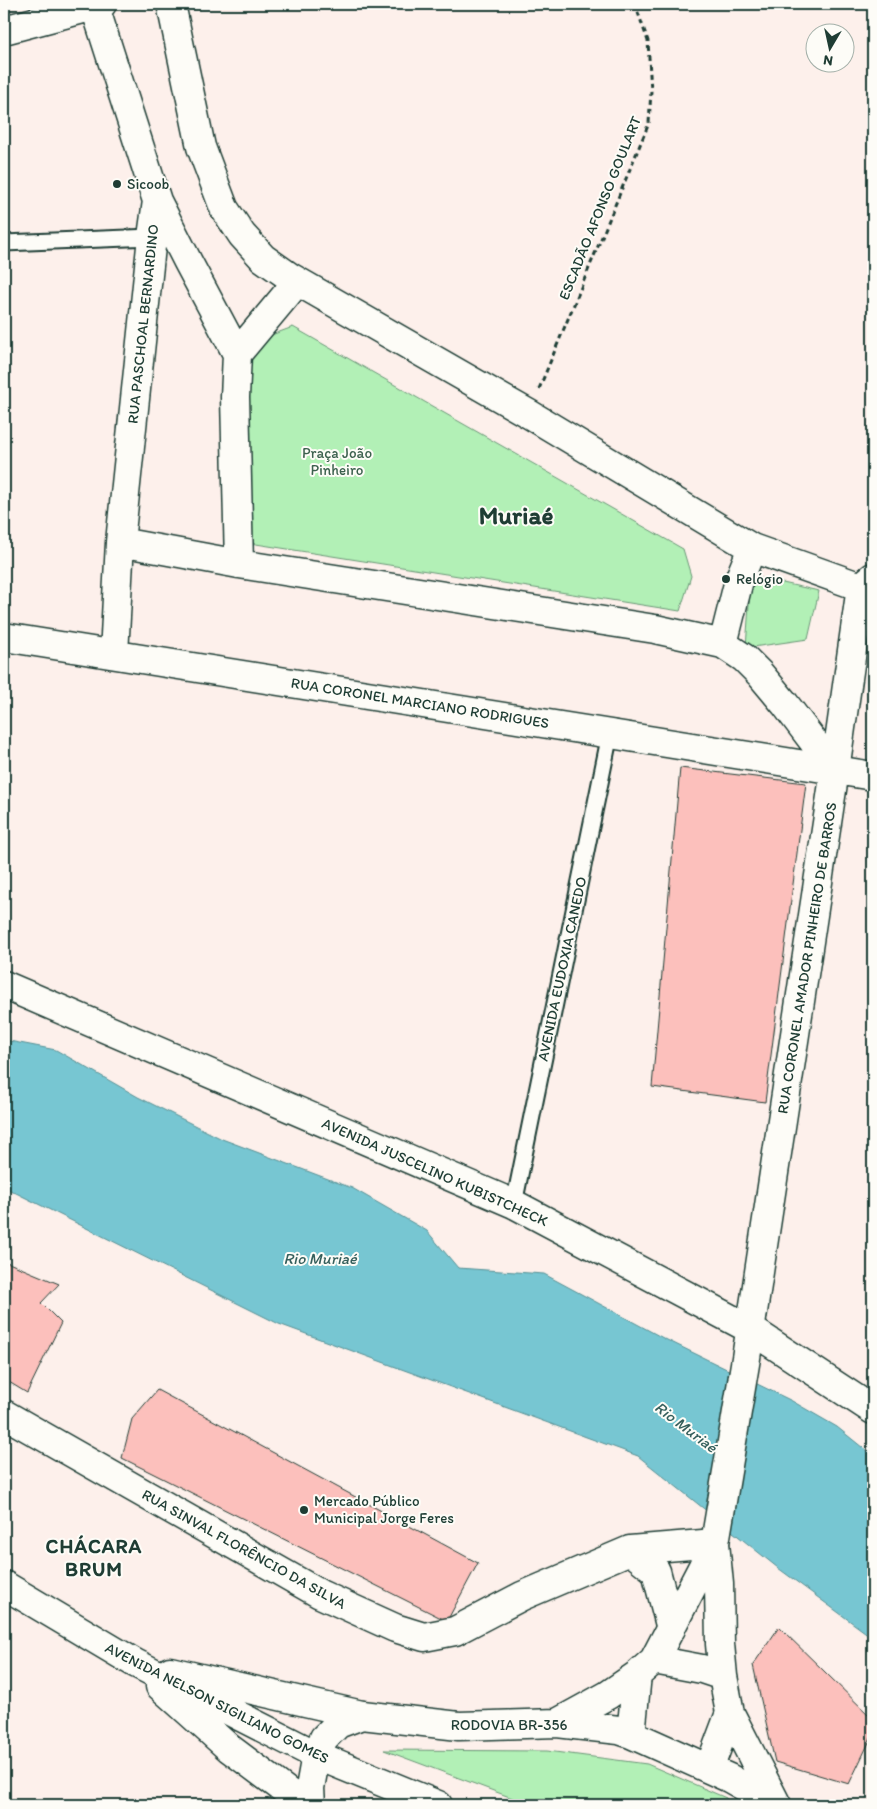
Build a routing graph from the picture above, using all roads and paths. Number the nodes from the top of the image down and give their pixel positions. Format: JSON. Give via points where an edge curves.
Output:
{"nodes":[{"id":1,"x":97,"y":4,"type":"edge"},
{"id":2,"x":171,"y":4,"type":"edge"},
{"id":3,"x":636,"y":4,"type":"edge"},
{"id":4,"x":4,"y":30,"type":"edge"},
{"id":5,"x":158,"y":201,"type":"junction"},
{"id":6,"x":152,"y":238,"type":"junction"},
{"id":7,"x":4,"y":243,"type":"edge"},
{"id":8,"x":297,"y":282,"type":"junction"},
{"id":9,"x":237,"y":354,"type":"junction"},
{"id":10,"x":529,"y":414,"type":"junction"},
{"id":11,"x":120,"y":542,"type":"junction"},
{"id":12,"x":752,"y":548,"type":"junction"},
{"id":13,"x":239,"y":564,"type":"junction"},
{"id":14,"x":867,"y":582,"type":"edge"},
{"id":15,"x":4,"y":637,"type":"edge"},
{"id":16,"x":722,"y":644,"type":"junction"},
{"id":17,"x":114,"y":654,"type":"junction"},
{"id":18,"x":610,"y":734,"type":"junction"},
{"id":19,"x":835,"y":770,"type":"junction"},
{"id":20,"x":873,"y":776,"type":"edge"},
{"id":21,"x":4,"y":985,"type":"edge"},
{"id":22,"x":514,"y":1204,"type":"junction"},
{"id":23,"x":750,"y":1329,"type":"junction"},
{"id":24,"x":873,"y":1410,"type":"edge"},
{"id":25,"x":4,"y":1414,"type":"edge"},
{"id":26,"x":717,"y":1533,"type":"junction"},
{"id":27,"x":630,"y":1550,"type":"junction"},
{"id":28,"x":4,"y":1585,"type":"edge"},
{"id":29,"x":671,"y":1629,"type":"junction"},
{"id":30,"x":135,"y":1663,"type":"junction"},
{"id":31,"x":646,"y":1668,"type":"junction"},
{"id":32,"x":723,"y":1676,"type":"junction"},
{"id":33,"x":730,"y":1713,"type":"junction"},
{"id":34,"x":362,"y":1715,"type":"junction"},
{"id":35,"x":557,"y":1723,"type":"junction"},
{"id":36,"x":631,"y":1734,"type":"junction"},
{"id":37,"x":316,"y":1755,"type":"junction"},
{"id":38,"x":709,"y":1769,"type":"junction"},
{"id":39,"x":305,"y":1805,"type":"edge"},
{"id":40,"x":311,"y":1805,"type":"edge"},
{"id":41,"x":438,"y":1805,"type":"edge"},
{"id":42,"x":777,"y":1805,"type":"edge"}],
"edges":[{"from":1,"to":4,"type":"main road"},
{"from":1,"to":5,"type":"main road","name":"RUA PASCHOAL BERNARDINO"},
{"from":2,"to":8,"type":"main road","via":[[201,147],[224,208],[263,258]]},
{"from":3,"to":10,"type":"path","name":"ESCADÃO AFONSO GOULART","via":[[648,41],[649,123]]},
{"from":5,"to":6,"type":"main road","name":"RUA PASCHOAL BERNARDINO"},
{"from":5,"to":9,"type":"main road"},
{"from":6,"to":7,"type":"lane"},
{"from":6,"to":11,"type":"main road","name":"RUA PASCHOAL BERNARDINO"},
{"from":8,"to":9,"type":"main road"},
{"from":8,"to":10,"type":"main road"},
{"from":9,"to":13,"type":"main road"},
{"from":10,"to":12,"type":"main road"},
{"from":11,"to":13,"type":"main road"},
{"from":11,"to":17,"type":"main road","name":"RUA PASCHOAL BERNARDINO"},
{"from":12,"to":14,"type":"main road"},
{"from":12,"to":16,"type":"main road","via":[[739,580]]},
{"from":13,"to":16,"type":"main road","via":[[655,629]]},
{"from":14,"to":19,"type":"main road","name":"RUA CORONEL AMADOR PINHEIRO DE BARROS"},
{"from":15,"to":17,"type":"main road","name":"RUA CORONEL MARCIANO RODRIGUES"},
{"from":16,"to":19,"type":"main road","via":[[744,658],[760,674]]},
{"from":17,"to":18,"type":"main road","name":"RUA CORONEL MARCIANO RODRIGUES"},
{"from":18,"to":19,"type":"main road","name":"RUA CORONEL MARCIANO RODRIGUES"},
{"from":18,"to":22,"type":"lane","name":"AVENIDA EUDOXIA CANEDO"},
{"from":19,"to":20,"type":"main road","name":"RUA CORONEL MARCIANO RODRIGUES"},
{"from":19,"to":23,"type":"main road","name":"RUA CORONEL AMADOR PINHEIRO DE BARROS"},
{"from":21,"to":22,"type":"main road","name":"AVENIDA JUSCELINO KUBISTCHECK"},
{"from":22,"to":23,"type":"main road","name":"AVENIDA JUSCELINO KUBISTCHECK"},
{"from":23,"to":24,"type":"main road","name":"AVENIDA JUSCELINO KUBISTCHECK"},
{"from":23,"to":26,"type":"main road","name":"RUA CORONEL AMADOR PINHEIRO DE BARROS"},
{"from":25,"to":27,"type":"main road","name":"RUA SINVAL FLORÊNCIO DA SILVA","via":[[320,1594],[395,1628],[424,1636],[456,1631],[522,1596]]},
{"from":26,"to":27,"type":"main road","name":"RUA SINVAL FLORÊNCIO DA SILVA"},
{"from":26,"to":29,"type":"main road"},
{"from":26,"to":32,"type":"main road"},
{"from":27,"to":29,"type":"main road","via":[[656,1571]]},
{"from":28,"to":30,"type":"main road","name":"AVENIDA NELSON SIGILIANO GOMES"},
{"from":29,"to":31,"type":"main road"},
{"from":30,"to":34,"type":"main road","name":"RODOVIA BR-356"},
{"from":30,"to":37,"type":"main road","name":"AVENIDA NELSON SIGILIANO GOMES"},
{"from":30,"to":39,"type":"main road","via":[[228,1748]]},
{"from":31,"to":32,"type":"main road","via":[[702,1669]]},
{"from":31,"to":35,"type":"main road","via":[[608,1695]]},
{"from":31,"to":36,"type":"main road"},
{"from":32,"to":33,"type":"main road"},
{"from":33,"to":38,"type":"main road"},
{"from":33,"to":42,"type":"main road"},
{"from":34,"to":35,"type":"main road","name":"RODOVIA BR-356","via":[[459,1726]]},
{"from":34,"to":37,"type":"main road","via":[[338,1724],[324,1738]]},
{"from":35,"to":36,"type":"main road","name":"RODOVIA BR-356"},
{"from":36,"to":38,"type":"main road","name":"RODOVIA BR-356"},
{"from":37,"to":40,"type":"main road","via":[[310,1788]]},
{"from":37,"to":41,"type":"main road","name":"AVENIDA NELSON SIGILIANO GOMES"},
{"from":38,"to":42,"type":"main road","name":"RODOVIA BR-356"}]}
